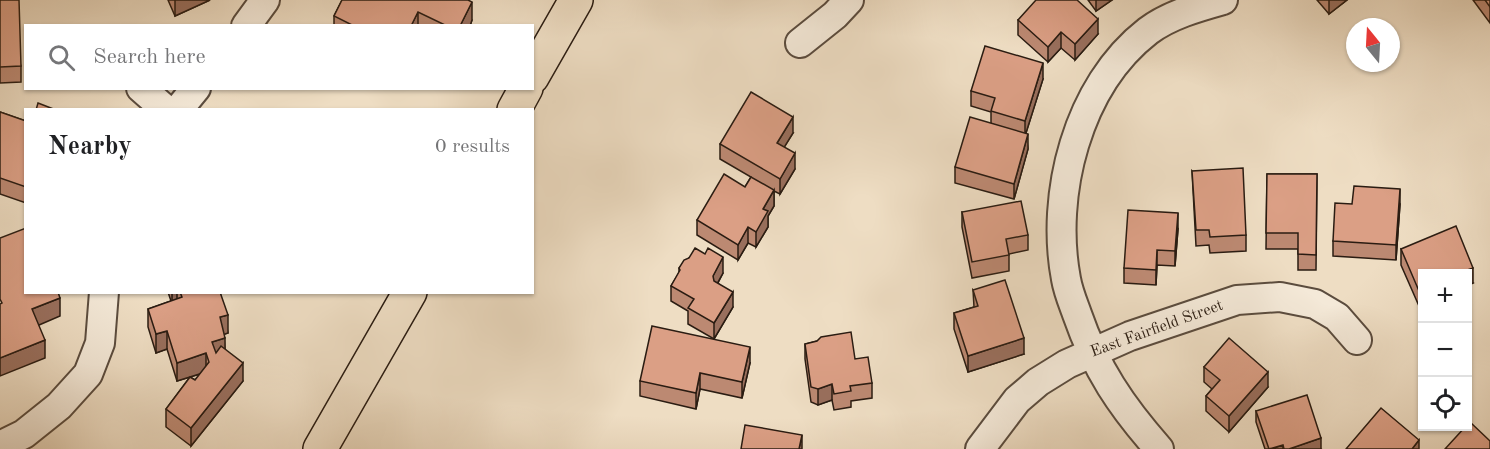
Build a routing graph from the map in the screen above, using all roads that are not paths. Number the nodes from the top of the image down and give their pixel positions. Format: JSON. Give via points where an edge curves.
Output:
{"nodes":[{"id":1,"x":265,"y":0,"type":"edge"},
{"id":2,"x":576,"y":0,"type":"edge"},
{"id":3,"x":849,"y":0,"type":"edge"},
{"id":4,"x":1223,"y":0,"type":"edge"},
{"id":5,"x":247,"y":24,"type":"edge"},
{"id":6,"x":800,"y":43,"type":"dead end"},
{"id":7,"x":534,"y":74,"type":"edge"},
{"id":8,"x":143,"y":90,"type":"edge"},
{"id":9,"x":194,"y":90,"type":"edge"},
{"id":10,"x":525,"y":90,"type":"edge"},
{"id":11,"x":164,"y":108,"type":"edge"},
{"id":12,"x":180,"y":108,"type":"edge"},
{"id":13,"x":515,"y":108,"type":"edge"},
{"id":14,"x":105,"y":294,"type":"edge"},
{"id":15,"x":409,"y":294,"type":"edge"},
{"id":16,"x":1357,"y":340,"type":"dead end"},
{"id":17,"x":1092,"y":352,"type":"junction"},
{"id":18,"x":0,"y":446,"type":"edge"},
{"id":19,"x":320,"y":449,"type":"edge"},
{"id":20,"x":980,"y":449,"type":"edge"},
{"id":21,"x":1159,"y":449,"type":"edge"}],
"edges":[{"from":1,"to":5,"type":"street"},
{"from":2,"to":7,"type":"main road"},
{"from":3,"to":6,"type":"street"},
{"from":4,"to":17,"type":"street","via":[[1190,9],[1149,30],[1117,61],[1095,97],[1070,157],[1061,222],[1062,252],[1066,282]]},
{"from":8,"to":11,"type":"street"},
{"from":9,"to":12,"type":"street"},
{"from":10,"to":13,"type":"main road"},
{"from":14,"to":18,"type":"street","via":[[100,343],[88,374],[59,406],[24,434]]},
{"from":15,"to":19,"type":"main road"},
{"from":16,"to":17,"type":"street","name":"East Fairfield Street","via":[[1337,318],[1315,304],[1280,297],[1237,300],[1172,320]]},
{"from":17,"to":20,"type":"street","name":"East Fairfield Street","via":[[1038,382],[1017,400]]},
{"from":17,"to":21,"type":"street","via":[[1114,392]]}]}
